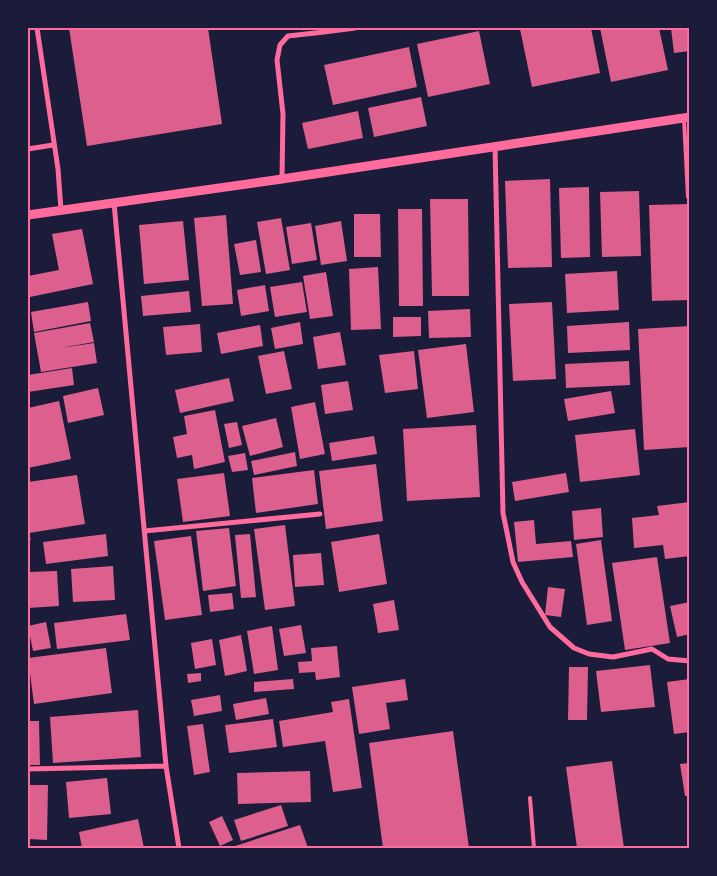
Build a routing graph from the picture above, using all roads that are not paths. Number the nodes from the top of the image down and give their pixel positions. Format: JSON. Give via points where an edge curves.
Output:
{"nodes":[{"id":1,"x":37,"y":28,"type":"edge"},
{"id":2,"x":355,"y":28,"type":"edge"},
{"id":3,"x":324,"y":30,"type":"edge"},
{"id":4,"x":687,"y":117,"type":"edge"},
{"id":5,"x":54,"y":145,"type":"junction"},
{"id":6,"x":495,"y":146,"type":"junction"},
{"id":7,"x":28,"y":149,"type":"edge"},
{"id":8,"x":282,"y":179,"type":"junction"},
{"id":9,"x":688,"y":197,"type":"edge"},
{"id":10,"x":114,"y":203,"type":"junction"},
{"id":11,"x":61,"y":210,"type":"junction"},
{"id":12,"x":28,"y":215,"type":"edge"},
{"id":13,"x":320,"y":514,"type":"dead end"},
{"id":14,"x":144,"y":531,"type":"junction"},
{"id":15,"x":690,"y":661,"type":"edge"},
{"id":16,"x":166,"y":766,"type":"junction"},
{"id":17,"x":28,"y":769,"type":"edge"},
{"id":18,"x":530,"y":798,"type":"dead end"},
{"id":19,"x":179,"y":848,"type":"edge"},
{"id":20,"x":534,"y":848,"type":"edge"}],
"edges":[{"from":1,"to":5,"type":"street"},
{"from":2,"to":3,"type":"street"},
{"from":3,"to":8,"type":"street","via":[[288,36],[280,45],[277,60],[283,114]]},
{"from":4,"to":6,"type":"street"},
{"from":4,"to":9,"type":"lane"},
{"from":5,"to":7,"type":"street"},
{"from":5,"to":11,"type":"street"},
{"from":6,"to":8,"type":"street"},
{"from":6,"to":15,"type":"street","via":[[503,513],[514,562],[522,582],[550,627],[574,648],[590,654],[613,656],[652,649],[668,659]]},
{"from":8,"to":10,"type":"street"},
{"from":10,"to":11,"type":"street"},
{"from":10,"to":14,"type":"street"},
{"from":11,"to":12,"type":"street"},
{"from":13,"to":14,"type":"street"},
{"from":14,"to":16,"type":"street"},
{"from":16,"to":17,"type":"street"},
{"from":16,"to":19,"type":"street"},
{"from":18,"to":20,"type":"lane"}]}
